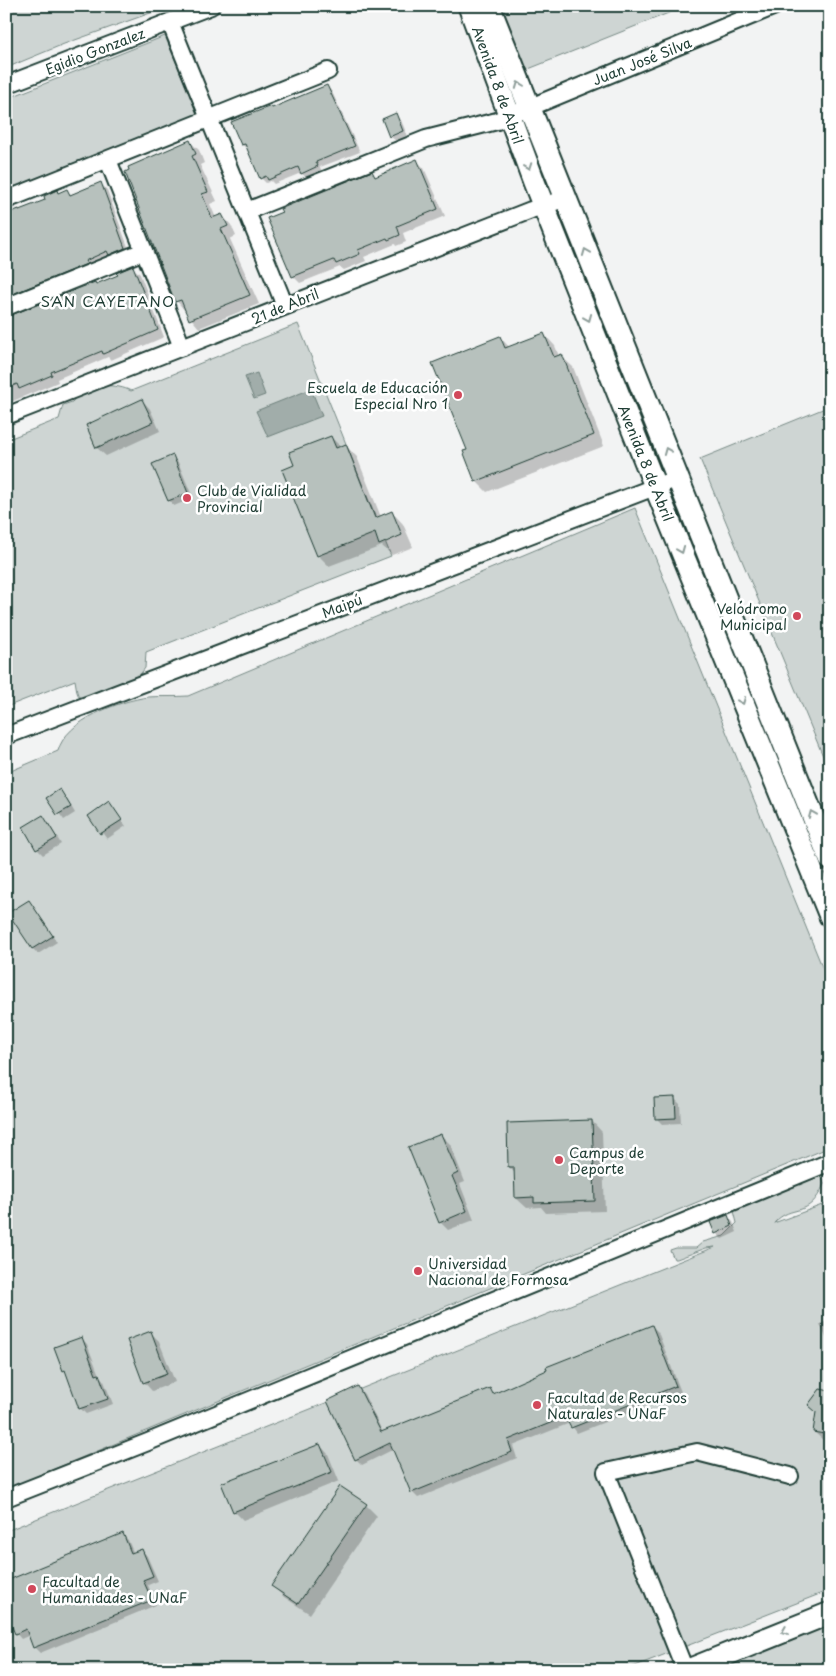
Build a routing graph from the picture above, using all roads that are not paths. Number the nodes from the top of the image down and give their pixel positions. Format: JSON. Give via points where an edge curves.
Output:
{"nodes":[{"id":1,"x":211,"y":6,"type":"edge"},
{"id":2,"x":469,"y":6,"type":"edge"},
{"id":3,"x":488,"y":6,"type":"edge"},
{"id":4,"x":775,"y":6,"type":"edge"},
{"id":5,"x":170,"y":22,"type":"junction"},
{"id":6,"x":328,"y":71,"type":"dead end"},
{"id":7,"x":6,"y":85,"type":"edge"},
{"id":8,"x":519,"y":112,"type":"junction"},
{"id":9,"x":210,"y":119,"type":"junction"},
{"id":10,"x":108,"y":160,"type":"junction"},
{"id":11,"x":564,"y":198,"type":"junction"},
{"id":12,"x":6,"y":200,"type":"edge"},
{"id":13,"x":544,"y":206,"type":"junction"},
{"id":14,"x":247,"y":211,"type":"junction"},
{"id":15,"x":144,"y":251,"type":"junction"},
{"id":16,"x":285,"y":306,"type":"junction"},
{"id":17,"x":6,"y":307,"type":"edge"},
{"id":18,"x":182,"y":347,"type":"junction"},
{"id":19,"x":6,"y":416,"type":"edge"},
{"id":20,"x":678,"y":478,"type":"junction"},
{"id":21,"x":655,"y":486,"type":"junction"},
{"id":22,"x":6,"y":736,"type":"edge"},
{"id":23,"x":827,"y":846,"type":"edge"},
{"id":24,"x":803,"y":849,"type":"junction"},
{"id":25,"x":830,"y":916,"type":"edge"},
{"id":26,"x":830,"y":1162,"type":"edge"},
{"id":27,"x":790,"y":1476,"type":"dead end"},
{"id":28,"x":6,"y":1498,"type":"edge"},
{"id":29,"x":830,"y":1613,"type":"edge"},
{"id":30,"x":686,"y":1670,"type":"edge"}],
"edges":[{"from":1,"to":5,"type":"street","name":"Egidio Gonzalez"},
{"from":2,"to":8,"type":"main road","name":"Avenida 8 de Abril"},
{"from":8,"to":3,"type":"main road","name":"Avenida 8 de Abril","one_way":true},
{"from":4,"to":8,"type":"street","name":"Juan José Silva"},
{"from":5,"to":7,"type":"street","name":"Egidio Gonzalez"},
{"from":5,"to":9,"type":"street"},
{"from":6,"to":9,"type":"street"},
{"from":8,"to":11,"type":"main road","name":"Avenida 8 de Abril"},
{"from":8,"to":13,"type":"main road","name":"Avenida 8 de Abril","one_way":true},
{"from":8,"to":14,"type":"street","name":"Juan José Silva","via":[[497,121],[426,139]]},
{"from":9,"to":10,"type":"street"},
{"from":9,"to":14,"type":"street"},
{"from":10,"to":12,"type":"street"},
{"from":10,"to":15,"type":"street"},
{"from":11,"to":13,"type":"street","name":"21 de Abril"},
{"from":20,"to":11,"type":"main road","name":"Avenida 8 de Abril","one_way":true},
{"from":13,"to":16,"type":"street","name":"21 de Abril"},
{"from":13,"to":21,"type":"main road","name":"Avenida 8 de Abril","one_way":true},
{"from":14,"to":16,"type":"street"},
{"from":15,"to":17,"type":"street"},
{"from":15,"to":18,"type":"street"},
{"from":16,"to":18,"type":"street","name":"21 de Abril"},
{"from":18,"to":19,"type":"street","name":"21 de Abril"},
{"from":20,"to":21,"type":"street","name":"Maipú"},
{"from":23,"to":20,"type":"main road","name":"Avenida 8 de Abril","one_way":true},
{"from":21,"to":22,"type":"street","name":"Maipú"},
{"from":21,"to":24,"type":"main road","name":"Avenida 8 de Abril","one_way":true},
{"from":23,"to":24,"type":"street"},
{"from":24,"to":25,"type":"main road","name":"Avenida 8 de Abril"},
{"from":26,"to":28,"type":"street"},
{"from":27,"to":30,"type":"street","via":[[697,1452],[606,1472]]},
{"from":29,"to":30,"type":"main road","one_way":true}]}
